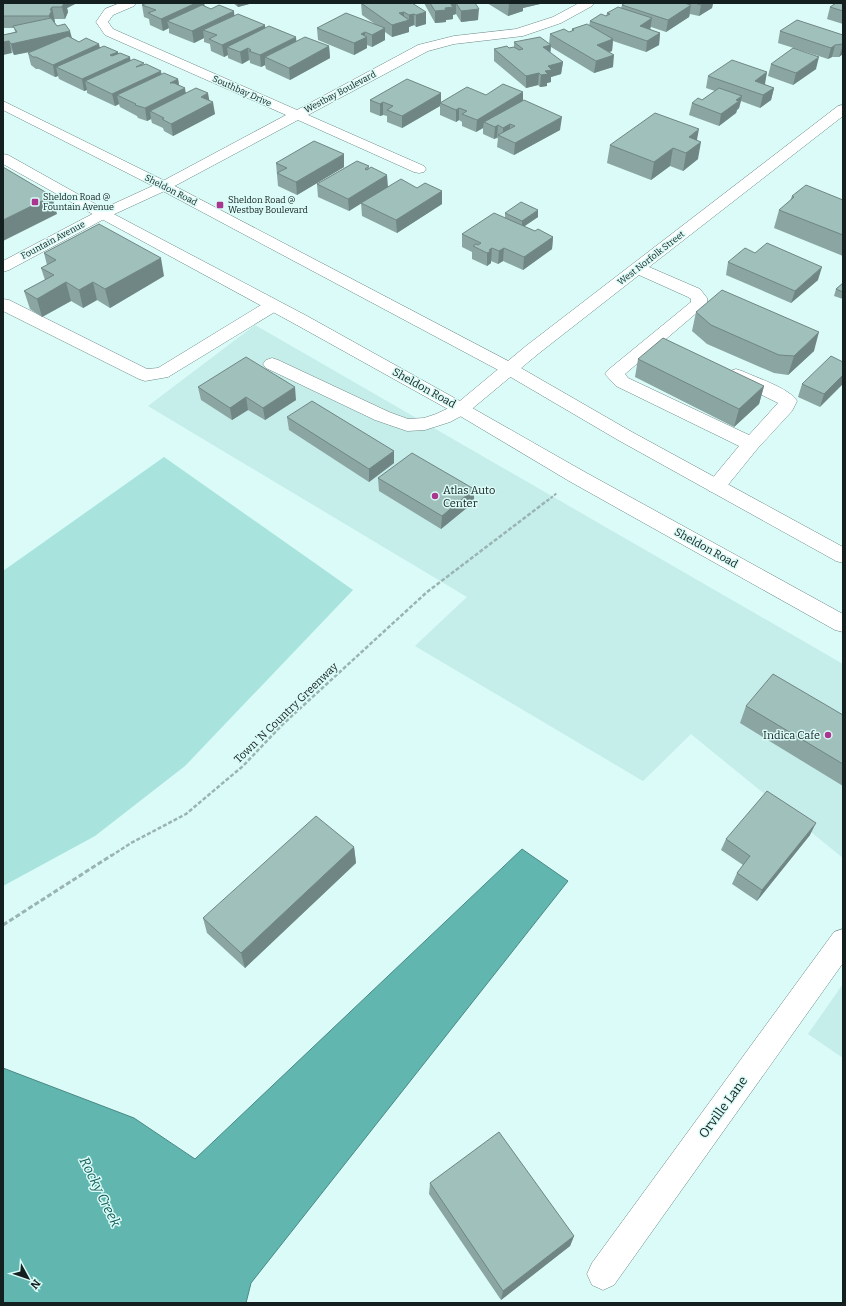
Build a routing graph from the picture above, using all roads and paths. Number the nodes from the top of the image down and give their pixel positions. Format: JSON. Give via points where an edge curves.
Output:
{"nodes":[{"id":1,"x":130,"y":3,"type":"edge"},
{"id":2,"x":588,"y":3,"type":"edge"},
{"id":3,"x":3,"y":105,"type":"edge"},
{"id":4,"x":843,"y":109,"type":"edge"},
{"id":5,"x":296,"y":115,"type":"junction"},
{"id":6,"x":3,"y":158,"type":"edge"},
{"id":7,"x":419,"y":169,"type":"dead end"},
{"id":8,"x":164,"y":186,"type":"junction"},
{"id":9,"x":103,"y":214,"type":"junction"},
{"id":10,"x":3,"y":267,"type":"edge"},
{"id":11,"x":638,"y":268,"type":"junction"},
{"id":12,"x":3,"y":304,"type":"edge"},
{"id":13,"x":272,"y":306,"type":"junction"},
{"id":14,"x":272,"y":364,"type":"dead end"},
{"id":15,"x":508,"y":368,"type":"junction"},
{"id":16,"x":722,"y":368,"type":"edge"},
{"id":17,"x":461,"y":409,"type":"junction"},
{"id":18,"x":751,"y":444,"type":"junction"},
{"id":19,"x":716,"y":486,"type":"junction"},
{"id":20,"x":562,"y":489,"type":"dead end"},
{"id":21,"x":843,"y":556,"type":"edge"},
{"id":22,"x":843,"y":624,"type":"edge"},
{"id":23,"x":3,"y":925,"type":"edge"},
{"id":24,"x":843,"y":941,"type":"edge"},
{"id":25,"x":603,"y":1274,"type":"dead end"}],
"edges":[{"from":1,"to":5,"type":"street","name":"Southbay Drive","via":[[109,12],[102,22],[110,32]]},
{"from":2,"to":5,"type":"street","name":"Westbay Boulevard","via":[[557,20],[518,33],[454,40],[423,48]]},
{"from":3,"to":8,"type":"street","name":"Sheldon Road"},
{"from":4,"to":11,"type":"street","name":"West Norfolk Street"},
{"from":5,"to":7,"type":"street","name":"Southbay Drive"},
{"from":5,"to":8,"type":"street","name":"Westbay Boulevard"},
{"from":6,"to":9,"type":"street","name":"Sheldon Road"},
{"from":8,"to":9,"type":"street","name":"Westbay Boulevard"},
{"from":8,"to":15,"type":"street","name":"Sheldon Road"},
{"from":9,"to":10,"type":"street","name":"Fountain Avenue"},
{"from":9,"to":13,"type":"street","name":"Sheldon Road"},
{"from":11,"to":15,"type":"street","name":"West Norfolk Street"},
{"from":11,"to":18,"type":"street","via":[[694,293],[699,298],[699,304],[664,342],[614,374],[622,382]]},
{"from":12,"to":13,"type":"street","via":[[145,375],[162,373]]},
{"from":13,"to":17,"type":"street","name":"Sheldon Road"},
{"from":14,"to":17,"type":"street","name":"West Norfolk Street","via":[[382,416],[407,425],[425,424]]},
{"from":15,"to":17,"type":"street","name":"West Norfolk Street"},
{"from":15,"to":19,"type":"street","name":"Sheldon Road"},
{"from":16,"to":18,"type":"street","via":[[788,401],[786,407]]},
{"from":17,"to":22,"type":"street","name":"Sheldon Road"},
{"from":18,"to":19,"type":"street"},
{"from":19,"to":21,"type":"street","name":"Sheldon Road"},
{"from":20,"to":23,"type":"path","name":"Town 'N Country Greenway","via":[[427,592],[282,725],[243,766],[186,814],[131,843]]},
{"from":24,"to":25,"type":"street","name":"Orville Lane"}]}
